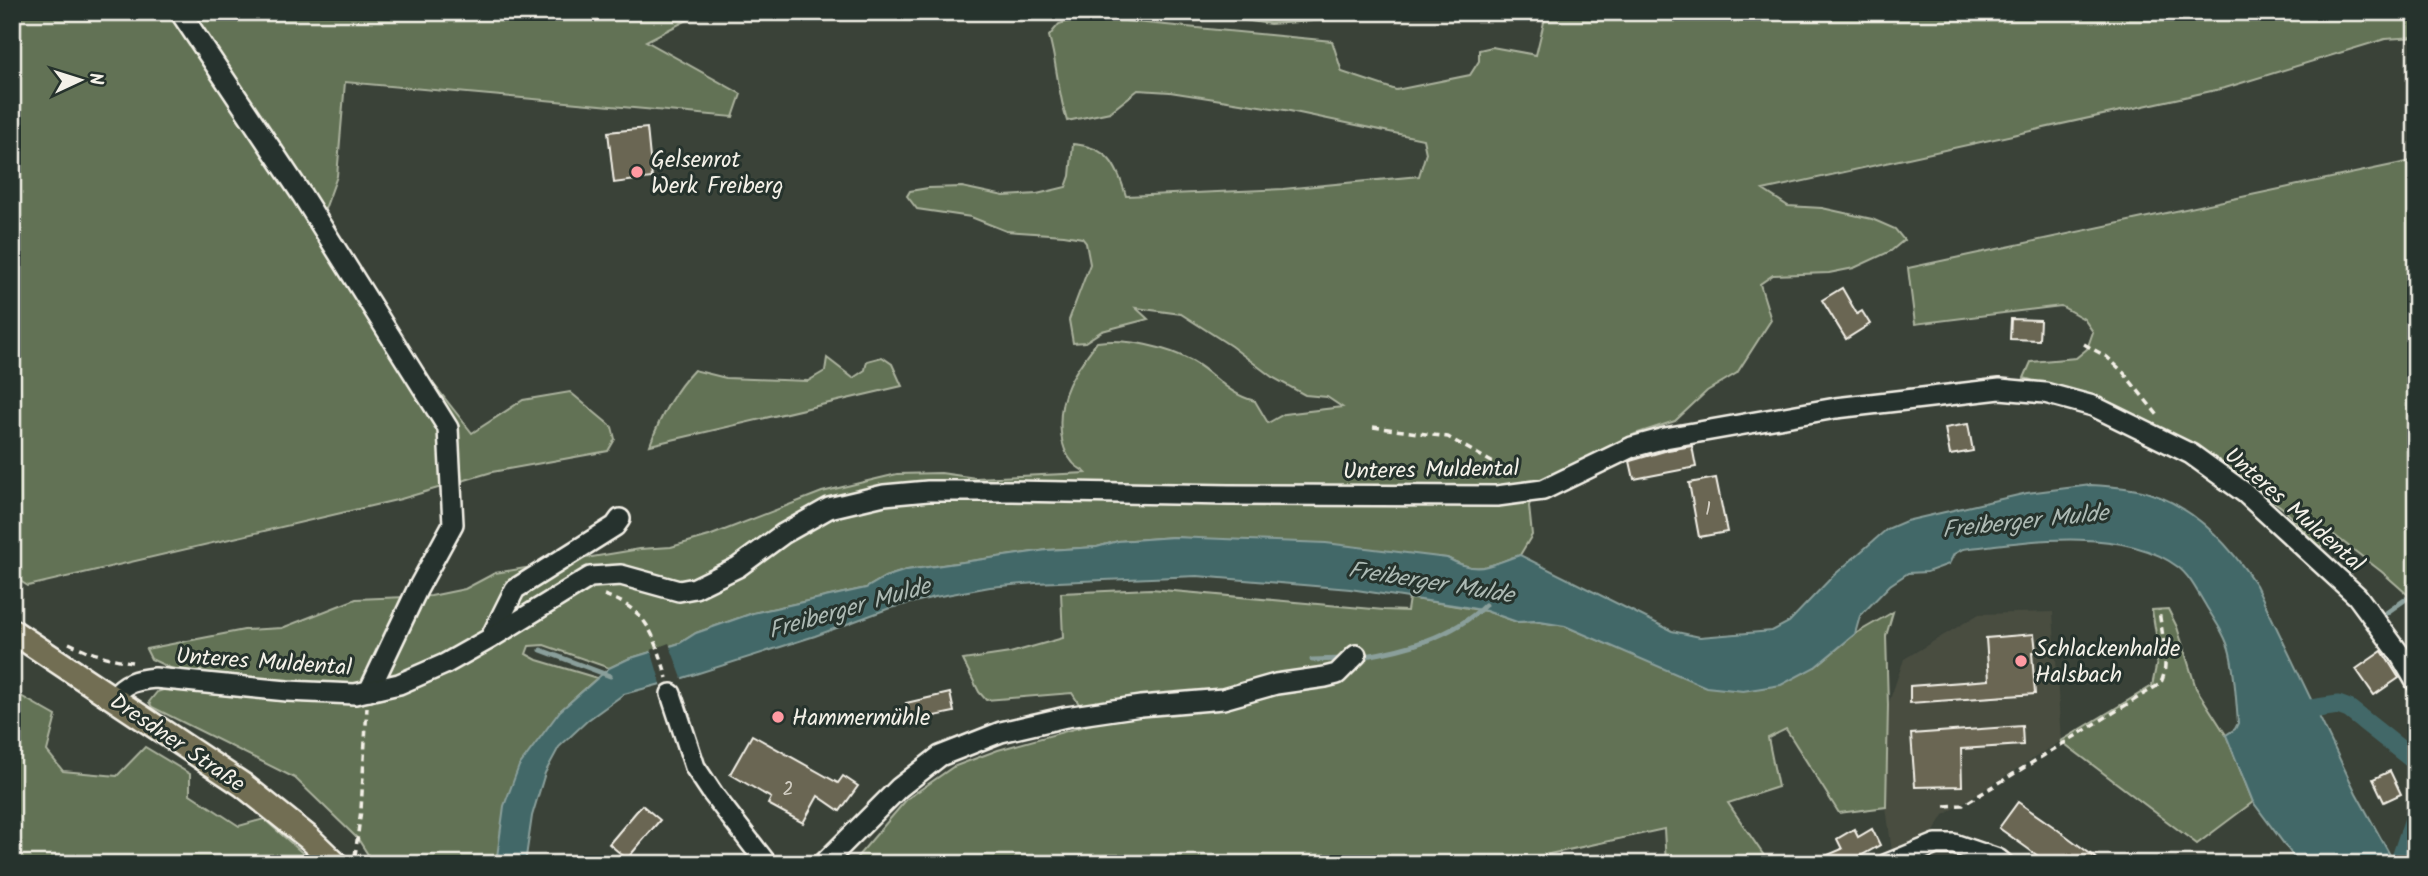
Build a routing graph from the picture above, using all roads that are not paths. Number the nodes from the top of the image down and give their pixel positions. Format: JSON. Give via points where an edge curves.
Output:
{"nodes":[{"id":1,"x":180,"y":12,"type":"edge"},
{"id":2,"x":620,"y":519,"type":"dead end"},
{"id":3,"x":12,"y":631,"type":"edge"},
{"id":4,"x":491,"y":638,"type":"junction"},
{"id":5,"x":1351,"y":659,"type":"dead end"},
{"id":6,"x":2416,"y":682,"type":"edge"},
{"id":7,"x":369,"y":691,"type":"junction"},
{"id":8,"x":671,"y":694,"type":"road end"},
{"id":9,"x":113,"y":698,"type":"junction"},
{"id":10,"x":337,"y":864,"type":"edge"},
{"id":11,"x":767,"y":864,"type":"edge"},
{"id":12,"x":823,"y":864,"type":"edge"},
{"id":13,"x":1887,"y":864,"type":"edge"},
{"id":14,"x":2004,"y":864,"type":"edge"}],
"edges":[{"from":1,"to":7,"type":"street","via":[[302,195],[447,428],[453,524]]},
{"from":2,"to":4,"type":"street","via":[[516,589]]},
{"from":3,"to":9,"type":"main road","name":"Dresdner Straße"},
{"from":4,"to":6,"type":"street","name":"Unteres Muldental","via":[[590,577],[621,575],[679,591],[695,588],[738,567],[828,508],[884,495],[1012,491],[1497,496],[1542,490],[1632,447],[1665,438],[1836,408],[2000,388],[2045,393],[2093,406],[2192,453],[2245,493],[2357,596]]},
{"from":4,"to":7,"type":"street","name":"Unteres Muldental","via":[[399,684]]},
{"from":5,"to":12,"type":"street","via":[[1336,674],[1223,699],[1066,717],[1001,732],[940,756],[899,788]]},
{"from":7,"to":9,"type":"street","name":"Unteres Muldental","via":[[287,691],[155,678],[122,685]]},
{"from":8,"to":11,"type":"street","via":[[695,767]]},
{"from":9,"to":10,"type":"main road","name":"Dresdner Straße","via":[[243,785]]},
{"from":13,"to":14,"type":"street","via":[[1936,844],[1954,844]]}]}
